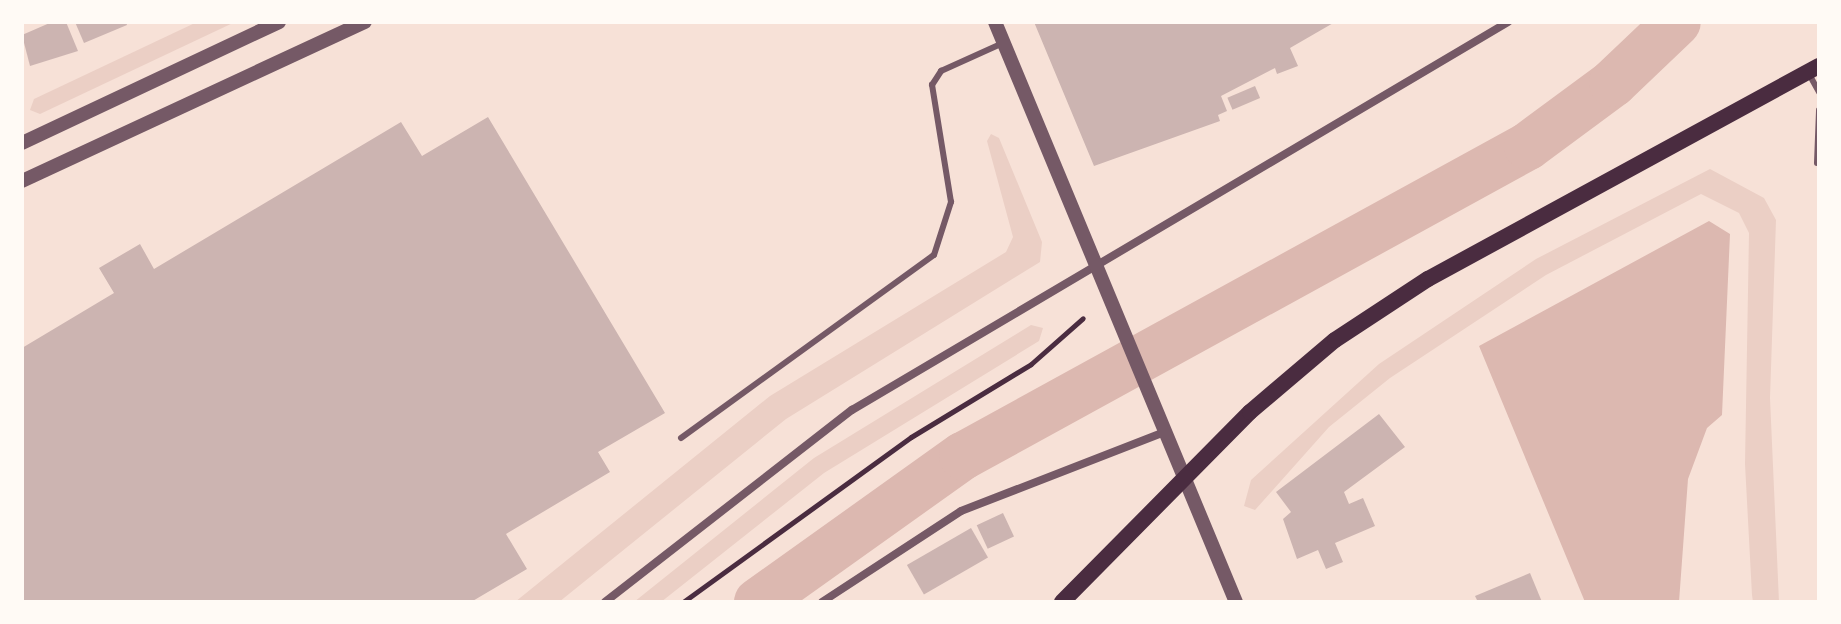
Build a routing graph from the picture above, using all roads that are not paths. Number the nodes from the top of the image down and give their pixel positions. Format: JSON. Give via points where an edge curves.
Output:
{"nodes":[{"id":1,"x":279,"y":22,"type":"edge"},
{"id":2,"x":365,"y":22,"type":"edge"},
{"id":3,"x":995,"y":22,"type":"edge"},
{"id":4,"x":1508,"y":22,"type":"edge"},
{"id":5,"x":1004,"y":43,"type":"junction"},
{"id":6,"x":1814,"y":69,"type":"edge"},
{"id":7,"x":1819,"y":92,"type":"edge"},
{"id":8,"x":1819,"y":110,"type":"edge"},
{"id":9,"x":22,"y":143,"type":"edge"},
{"id":10,"x":1817,"y":163,"type":"dead end"},
{"id":11,"x":22,"y":181,"type":"edge"},
{"id":12,"x":1097,"y":268,"type":"junction"},
{"id":13,"x":1165,"y":432,"type":"junction"},
{"id":14,"x":681,"y":438,"type":"dead end"},
{"id":15,"x":1185,"y":478,"type":"junction"},
{"id":16,"x":605,"y":602,"type":"edge"},
{"id":17,"x":822,"y":602,"type":"edge"},
{"id":18,"x":1062,"y":602,"type":"edge"},
{"id":19,"x":1236,"y":602,"type":"edge"}],
"edges":[{"from":1,"to":9,"type":"street"},
{"from":2,"to":11,"type":"street"},
{"from":3,"to":5,"type":"street"},
{"from":4,"to":12,"type":"street"},
{"from":5,"to":12,"type":"street"},
{"from":5,"to":14,"type":"lane","via":[[948,67],[932,85],[951,202],[934,255]]},
{"from":6,"to":7,"type":"lane"},
{"from":6,"to":15,"type":"main road","via":[[1381,308],[1292,375]]},
{"from":8,"to":10,"type":"lane"},
{"from":12,"to":13,"type":"street"},
{"from":12,"to":16,"type":"street","via":[[840,418]]},
{"from":13,"to":15,"type":"street"},
{"from":13,"to":17,"type":"street","via":[[961,511]]},
{"from":15,"to":18,"type":"main road"},
{"from":15,"to":19,"type":"street"}]}
